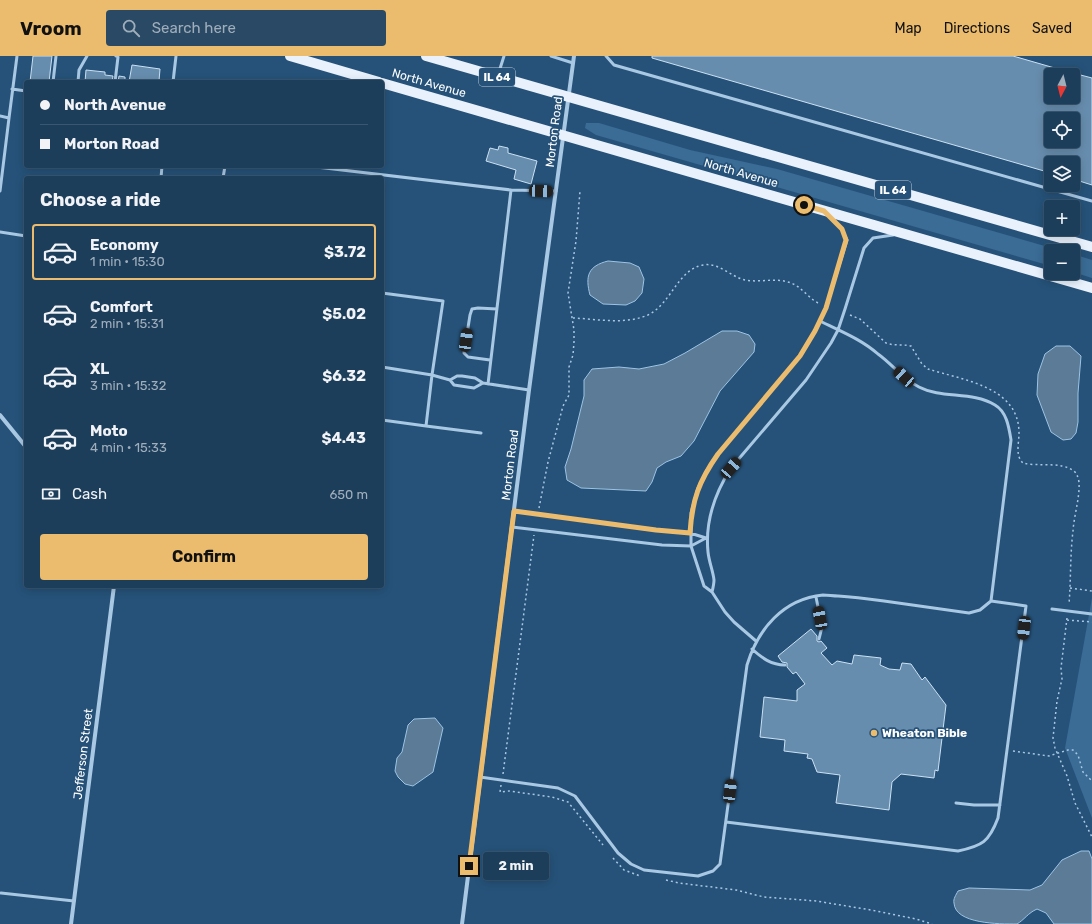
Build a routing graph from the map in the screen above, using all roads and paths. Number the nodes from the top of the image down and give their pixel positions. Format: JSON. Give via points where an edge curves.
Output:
{"nodes":[{"id":1,"x":17,"y":56,"type":"edge"},
{"id":2,"x":56,"y":56,"type":"edge"},
{"id":3,"x":87,"y":56,"type":"edge"},
{"id":4,"x":116,"y":56,"type":"edge"},
{"id":5,"x":176,"y":56,"type":"edge"},
{"id":6,"x":290,"y":56,"type":"edge"},
{"id":7,"x":426,"y":56,"type":"edge"},
{"id":8,"x":504,"y":56,"type":"edge"},
{"id":9,"x":551,"y":56,"type":"edge"},
{"id":10,"x":574,"y":56,"type":"edge"},
{"id":11,"x":606,"y":56,"type":"edge"},
{"id":12,"x":573,"y":63,"type":"junction"},
{"id":13,"x":498,"y":77,"type":"junction"},
{"id":14,"x":53,"y":80,"type":"edge"},
{"id":15,"x":78,"y":80,"type":"edge"},
{"id":16,"x":115,"y":80,"type":"edge"},
{"id":17,"x":173,"y":80,"type":"edge"},
{"id":18,"x":374,"y":80,"type":"edge"},
{"id":19,"x":384,"y":83,"type":"edge"},
{"id":20,"x":12,"y":89,"type":"junction"},
{"id":21,"x":24,"y":91,"type":"edge"},
{"id":22,"x":568,"y":98,"type":"junction"},
{"id":23,"x":0,"y":116,"type":"edge"},
{"id":24,"x":9,"y":118,"type":"junction"},
{"id":25,"x":564,"y":136,"type":"junction"},
{"id":26,"x":325,"y":168,"type":"edge"},
{"id":27,"x":511,"y":190,"type":"junction"},
{"id":28,"x":0,"y":191,"type":"edge"},
{"id":29,"x":580,"y":191,"type":"dead end"},
{"id":30,"x":556,"y":192,"type":"junction"},
{"id":31,"x":1092,"y":201,"type":"edge"},
{"id":32,"x":824,"y":211,"type":"junction"},
{"id":33,"x":0,"y":232,"type":"edge"},
{"id":34,"x":902,"y":234,"type":"junction"},
{"id":35,"x":24,"y":236,"type":"edge"},
{"id":36,"x":1092,"y":247,"type":"edge"},
{"id":37,"x":1092,"y":288,"type":"edge"},
{"id":38,"x":384,"y":294,"type":"edge"},
{"id":39,"x":826,"y":306,"type":"junction"},
{"id":40,"x":497,"y":309,"type":"junction"},
{"id":41,"x":844,"y":312,"type":"junction"},
{"id":42,"x":573,"y":318,"type":"junction"},
{"id":43,"x":820,"y":321,"type":"junction"},
{"id":44,"x":838,"y":330,"type":"junction"},
{"id":45,"x":490,"y":360,"type":"junction"},
{"id":46,"x":384,"y":367,"type":"edge"},
{"id":47,"x":432,"y":375,"type":"junction"},
{"id":48,"x":450,"y":380,"type":"junction"},
{"id":49,"x":483,"y":383,"type":"junction"},
{"id":50,"x":488,"y":384,"type":"junction"},
{"id":51,"x":530,"y":390,"type":"junction"},
{"id":52,"x":0,"y":415,"type":"edge"},
{"id":53,"x":384,"y":420,"type":"edge"},
{"id":54,"x":426,"y":426,"type":"junction"},
{"id":55,"x":481,"y":433,"type":"dead end"},
{"id":56,"x":24,"y":445,"type":"edge"},
{"id":57,"x":514,"y":511,"type":"junction"},
{"id":58,"x":538,"y":514,"type":"junction"},
{"id":59,"x":512,"y":527,"type":"junction"},
{"id":60,"x":535,"y":530,"type":"junction"},
{"id":61,"x":690,"y":533,"type":"junction"},
{"id":62,"x":706,"y":538,"type":"junction"},
{"id":63,"x":691,"y":546,"type":"junction"},
{"id":64,"x":114,"y":588,"type":"edge"},
{"id":65,"x":1070,"y":588,"type":"junction"},
{"id":66,"x":1092,"y":591,"type":"edge"},
{"id":67,"x":712,"y":592,"type":"junction"},
{"id":68,"x":816,"y":597,"type":"junction"},
{"id":69,"x":991,"y":602,"type":"junction"},
{"id":70,"x":1052,"y":609,"type":"dead end"},
{"id":71,"x":1068,"y":611,"type":"junction"},
{"id":72,"x":1092,"y":614,"type":"edge"},
{"id":73,"x":1067,"y":620,"type":"junction"},
{"id":74,"x":1092,"y":622,"type":"edge"},
{"id":75,"x":819,"y":639,"type":"dead end"},
{"id":76,"x":756,"y":641,"type":"junction"},
{"id":77,"x":752,"y":649,"type":"junction"},
{"id":78,"x":785,"y":665,"type":"dead end"},
{"id":79,"x":1007,"y":751,"type":"junction"},
{"id":80,"x":1057,"y":754,"type":"junction"},
{"id":81,"x":480,"y":777,"type":"junction"},
{"id":82,"x":502,"y":780,"type":"junction"},
{"id":83,"x":1092,"y":781,"type":"edge"},
{"id":84,"x":956,"y":803,"type":"dead end"},
{"id":85,"x":1000,"y":805,"type":"junction"},
{"id":86,"x":726,"y":822,"type":"junction"},
{"id":87,"x":1092,"y":836,"type":"edge"},
{"id":88,"x":607,"y":850,"type":"dead end"},
{"id":89,"x":611,"y":856,"type":"dead end"},
{"id":90,"x":642,"y":876,"type":"dead end"},
{"id":91,"x":665,"y":879,"type":"dead end"},
{"id":92,"x":1,"y":893,"type":"dead end"},
{"id":93,"x":74,"y":900,"type":"junction"},
{"id":94,"x":71,"y":924,"type":"edge"},
{"id":95,"x":462,"y":924,"type":"edge"},
{"id":96,"x":932,"y":924,"type":"edge"}],
"edges":[{"from":1,"to":20,"type":"lane"},
{"from":2,"to":14,"type":"lane"},
{"from":3,"to":15,"type":"lane"},
{"from":4,"to":16,"type":"lane","via":[[118,57]]},
{"from":5,"to":17,"type":"lane"},
{"from":6,"to":18,"type":"main road","name":"North Avenue"},
{"from":7,"to":13,"type":"main road","name":"North Avenue","number":"IL 64"},
{"from":8,"to":13,"type":"lane"},
{"from":9,"to":12,"type":"lane"},
{"from":10,"to":12,"type":"street","name":"Morton Road"},
{"from":11,"to":31,"type":"lane","via":[[614,65]]},
{"from":12,"to":22,"type":"street","name":"Morton Road"},
{"from":13,"to":22,"type":"main road","name":"North Avenue","number":"IL 64"},
{"from":19,"to":25,"type":"main road","name":"North Avenue"},
{"from":20,"to":21,"type":"lane"},
{"from":20,"to":24,"type":"lane"},
{"from":22,"to":25,"type":"street","name":"Morton Road"},
{"from":22,"to":36,"type":"main road","name":"North Avenue","number":"IL 64"},
{"from":23,"to":24,"type":"lane"},
{"from":24,"to":28,"type":"lane"},
{"from":25,"to":30,"type":"street","name":"Morton Road"},
{"from":25,"to":32,"type":"main road","name":"North Avenue"},
{"from":26,"to":27,"type":"lane"},
{"from":27,"to":30,"type":"lane"},
{"from":27,"to":40,"type":"lane"},
{"from":29,"to":42,"type":"path","via":[[568,293]]},
{"from":30,"to":51,"type":"street","name":"Morton Road"},
{"from":32,"to":34,"type":"main road","name":"North Avenue"},
{"from":32,"to":39,"type":"lane","via":[[842,229],[846,240]]},
{"from":33,"to":35,"type":"lane"},
{"from":34,"to":37,"type":"main road","name":"North Avenue"},
{"from":34,"to":41,"type":"lane","via":[[874,238],[864,248]]},
{"from":38,"to":47,"type":"lane","via":[[443,301]]},
{"from":39,"to":42,"type":"path","via":[[816,302],[790,282],[746,280],[716,266],[705,265],[694,268],[680,279],[662,306],[649,314],[635,319]]},
{"from":39,"to":43,"type":"lane"},
{"from":40,"to":45,"type":"lane"},
{"from":40,"to":45,"type":"lane","via":[[472,309],[464,353],[468,357]]},
{"from":41,"to":44,"type":"lane"},
{"from":41,"to":65,"type":"path","via":[[860,319],[886,343],[911,346],[928,369],[976,383],[1004,399],[1018,422],[1019,458],[1023,463],[1062,467],[1076,473],[1079,483],[1071,545]]},
{"from":42,"to":58,"type":"path","via":[[574,342],[569,368],[569,395],[563,406],[548,462]]},
{"from":43,"to":44,"type":"lane"},
{"from":43,"to":61,"type":"lane","via":[[800,356],[707,470],[698,488],[691,513]]},
{"from":44,"to":62,"type":"lane","via":[[806,380],[721,483]]},
{"from":44,"to":69,"type":"lane","via":[[863,342],[917,386],[931,392],[982,399],[996,406],[1005,416],[1011,440]]},
{"from":45,"to":50,"type":"lane"},
{"from":46,"to":47,"type":"lane"},
{"from":47,"to":48,"type":"lane"},
{"from":47,"to":54,"type":"lane"},
{"from":48,"to":49,"type":"lane","via":[[457,376],[475,378]]},
{"from":48,"to":49,"type":"lane","via":[[454,385],[474,388]]},
{"from":49,"to":50,"type":"lane"},
{"from":50,"to":51,"type":"lane"},
{"from":51,"to":57,"type":"street","name":"Morton Road"},
{"from":52,"to":56,"type":"street"},
{"from":53,"to":54,"type":"lane"},
{"from":54,"to":55,"type":"lane"},
{"from":57,"to":58,"type":"lane"},
{"from":57,"to":59,"type":"street","name":"Morton Road"},
{"from":58,"to":61,"type":"lane"},
{"from":59,"to":60,"type":"lane"},
{"from":59,"to":81,"type":"street","name":"Morton Road"},
{"from":60,"to":63,"type":"lane"},
{"from":60,"to":82,"type":"path"},
{"from":61,"to":62,"type":"lane"},
{"from":61,"to":63,"type":"lane"},
{"from":62,"to":63,"type":"lane"},
{"from":62,"to":67,"type":"lane","via":[[714,580]]},
{"from":63,"to":67,"type":"lane","via":[[704,586]]},
{"from":64,"to":93,"type":"street","name":"Jefferson Street"},
{"from":65,"to":66,"type":"path"},
{"from":65,"to":71,"type":"path"},
{"from":67,"to":76,"type":"lane","via":[[725,612]]},
{"from":68,"to":69,"type":"lane","via":[[855,597],[969,613],[980,610]]},
{"from":68,"to":75,"type":"lane","via":[[822,627]]},
{"from":68,"to":76,"type":"lane","via":[[786,607],[771,620]]},
{"from":69,"to":79,"type":"lane","via":[[1026,606]]},
{"from":70,"to":71,"type":"lane"},
{"from":71,"to":72,"type":"lane"},
{"from":71,"to":73,"type":"path"},
{"from":73,"to":74,"type":"path"},
{"from":73,"to":80,"type":"path","via":[[1062,680],[1053,733]]},
{"from":76,"to":77,"type":"lane"},
{"from":77,"to":78,"type":"lane","via":[[766,660],[777,665]]},
{"from":77,"to":86,"type":"lane","via":[[747,665]]},
{"from":79,"to":80,"type":"path","via":[[1048,756]]},
{"from":79,"to":85,"type":"lane"},
{"from":80,"to":83,"type":"path","via":[[1069,749],[1074,751],[1078,755],[1083,772]]},
{"from":80,"to":87,"type":"path","via":[[1075,803]]},
{"from":81,"to":82,"type":"lane"},
{"from":81,"to":95,"type":"street","name":"Morton Road"},
{"from":82,"to":86,"type":"lane","via":[[558,788],[574,796],[618,853],[631,864],[644,870],[698,876],[713,871],[720,864]]},
{"from":82,"to":88,"type":"path","via":[[500,792],[552,797],[568,802]]},
{"from":84,"to":85,"type":"lane"},
{"from":85,"to":86,"type":"lane","via":[[993,830],[985,841],[975,847],[958,851]]},
{"from":89,"to":90,"type":"path","via":[[624,870]]},
{"from":91,"to":96,"type":"path","via":[[764,897],[816,901],[871,910]]},
{"from":92,"to":93,"type":"lane"},
{"from":93,"to":94,"type":"street","name":"Jefferson Street"}]}
